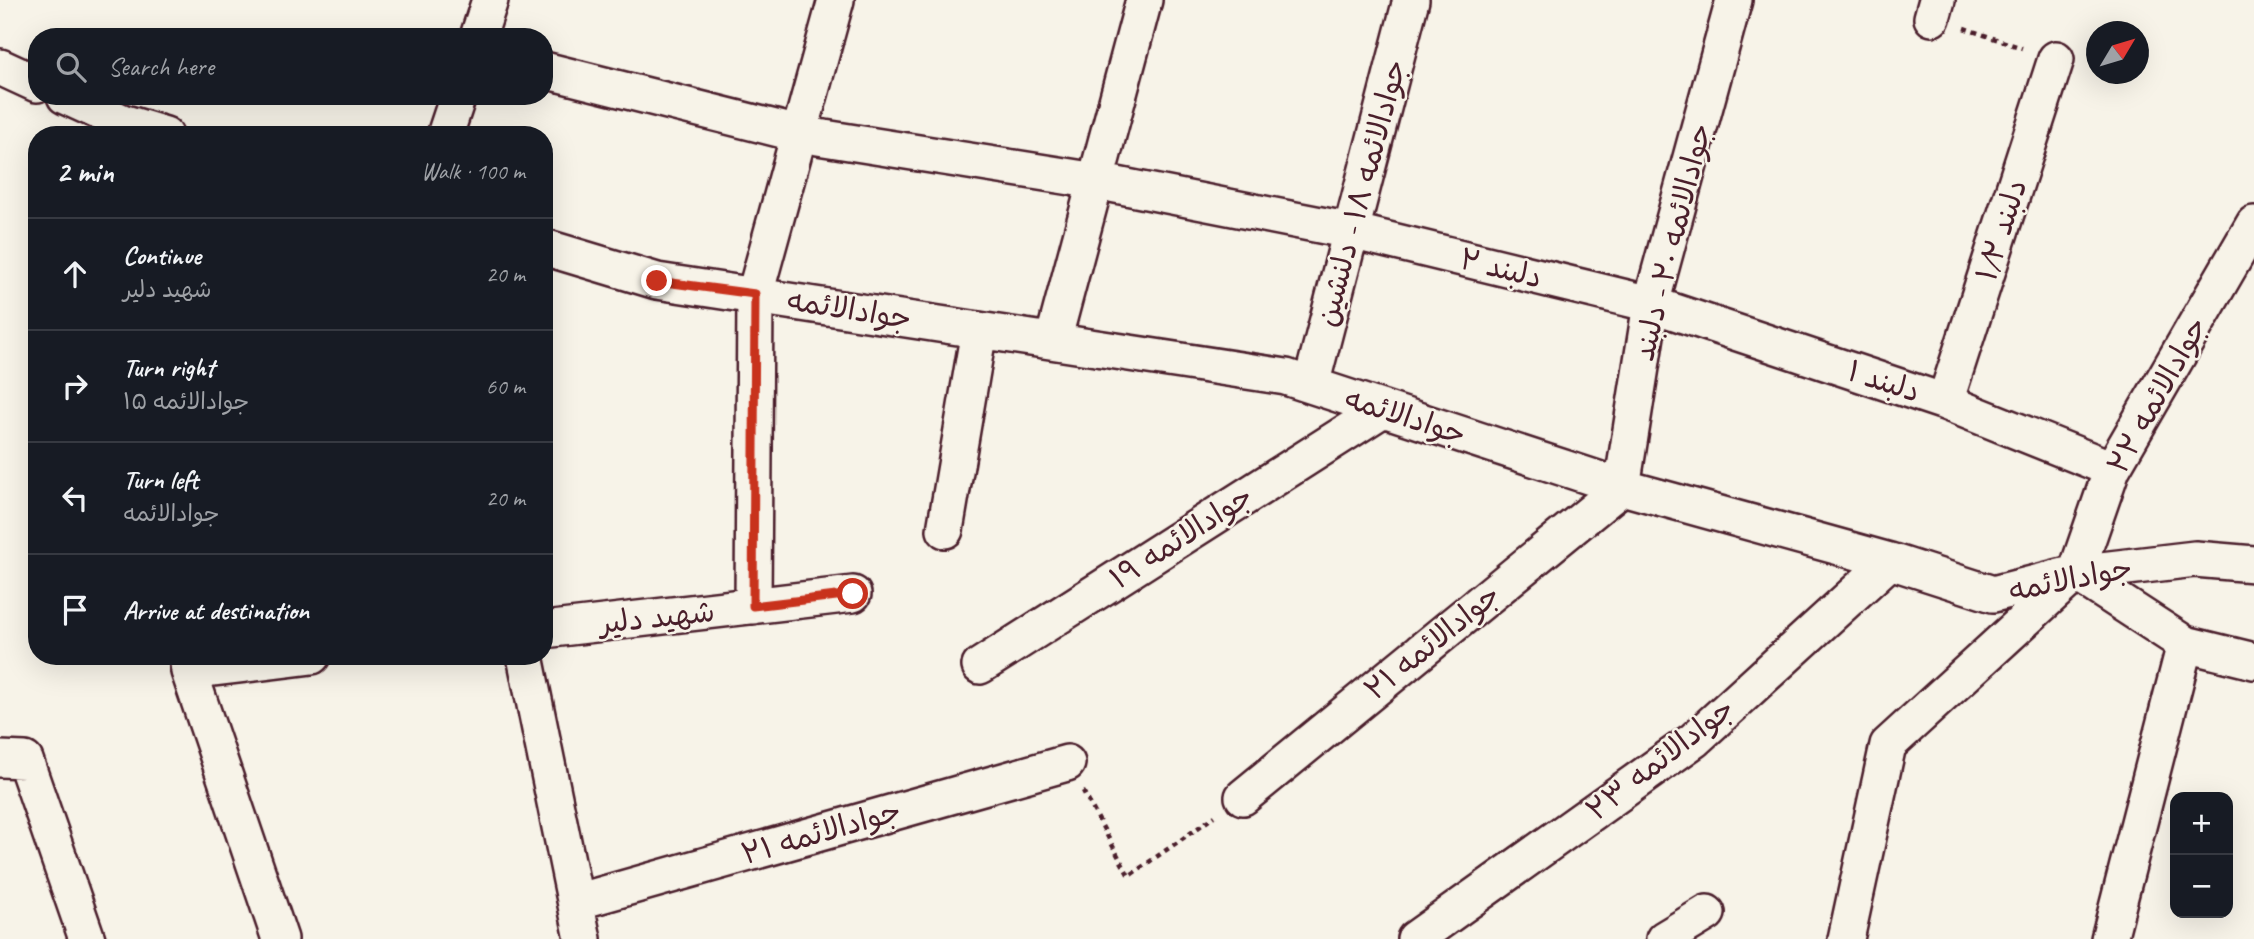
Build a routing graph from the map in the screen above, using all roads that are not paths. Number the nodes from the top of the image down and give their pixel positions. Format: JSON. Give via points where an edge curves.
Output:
{"nodes":[{"id":1,"x":490,"y":0,"type":"edge"},
{"id":2,"x":835,"y":0,"type":"edge"},
{"id":3,"x":1144,"y":0,"type":"edge"},
{"id":4,"x":1411,"y":0,"type":"edge"},
{"id":5,"x":1734,"y":0,"type":"edge"},
{"id":6,"x":481,"y":28,"type":"edge"},
{"id":7,"x":2056,"y":59,"type":"road end"},
{"id":8,"x":0,"y":67,"type":"edge"},
{"id":9,"x":553,"y":72,"type":"edge"},
{"id":10,"x":28,"y":80,"type":"edge"},
{"id":11,"x":81,"y":105,"type":"edge"},
{"id":12,"x":455,"y":105,"type":"edge"},
{"id":13,"x":119,"y":126,"type":"edge"},
{"id":14,"x":449,"y":126,"type":"edge"},
{"id":15,"x":799,"y":134,"type":"junction"},
{"id":16,"x":1096,"y":181,"type":"junction"},
{"id":17,"x":2254,"y":224,"type":"edge"},
{"id":18,"x":1351,"y":231,"type":"junction"},
{"id":19,"x":553,"y":250,"type":"edge"},
{"id":20,"x":755,"y":294,"type":"junction"},
{"id":21,"x":1651,"y":304,"type":"junction"},
{"id":22,"x":979,"y":330,"type":"junction"},
{"id":23,"x":1053,"y":341,"type":"junction"},
{"id":24,"x":1311,"y":385,"type":"junction"},
{"id":25,"x":1945,"y":402,"type":"junction"},
{"id":26,"x":1383,"y":409,"type":"junction"},
{"id":27,"x":2112,"y":469,"type":"junction"},
{"id":28,"x":1622,"y":487,"type":"junction"},
{"id":29,"x":945,"y":530,"type":"dead end"},
{"id":30,"x":1890,"y":561,"type":"junction"},
{"id":31,"x":2254,"y":564,"type":"edge"},
{"id":32,"x":2076,"y":573,"type":"junction"},
{"id":33,"x":853,"y":594,"type":"dead end"},
{"id":34,"x":753,"y":606,"type":"junction"},
{"id":35,"x":553,"y":629,"type":"edge"},
{"id":36,"x":2185,"y":644,"type":"junction"},
{"id":37,"x":2254,"y":661,"type":"edge"},
{"id":38,"x":188,"y":665,"type":"edge"},
{"id":39,"x":526,"y":665,"type":"edge"},
{"id":40,"x":980,"y":666,"type":"dead end"},
{"id":41,"x":0,"y":759,"type":"edge"},
{"id":42,"x":1067,"y":763,"type":"road end"},
{"id":43,"x":1243,"y":797,"type":"road end"},
{"id":44,"x":576,"y":902,"type":"junction"},
{"id":45,"x":1707,"y":913,"type":"dead end"},
{"id":46,"x":88,"y":939,"type":"edge"},
{"id":47,"x":280,"y":939,"type":"edge"},
{"id":48,"x":583,"y":939,"type":"edge"},
{"id":49,"x":1415,"y":939,"type":"edge"},
{"id":50,"x":1664,"y":939,"type":"edge"},
{"id":51,"x":1846,"y":939,"type":"edge"},
{"id":52,"x":2109,"y":939,"type":"edge"}],
"edges":[{"from":1,"to":6,"type":"street"},
{"from":2,"to":15,"type":"street"},
{"from":3,"to":16,"type":"street"},
{"from":4,"to":18,"type":"street","name":"جوادالائمه ۱۸ - دلنشین"},
{"from":5,"to":21,"type":"street","name":"جوادالائمه ۲۰ - دلبند"},
{"from":7,"to":25,"type":"street","name":"دلبند ۱/۲"},
{"from":8,"to":10,"type":"street"},
{"from":9,"to":15,"type":"street","name":"دلبند ۲"},
{"from":11,"to":13,"type":"street"},
{"from":12,"to":14,"type":"street"},
{"from":15,"to":16,"type":"street","name":"دلبند ۲"},
{"from":15,"to":20,"type":"street"},
{"from":16,"to":18,"type":"street","name":"دلبند ۲"},
{"from":16,"to":23,"type":"street"},
{"from":17,"to":27,"type":"street","name":"جوادالائمه ۲۲"},
{"from":18,"to":21,"type":"street","name":"دلبند ۲"},
{"from":18,"to":24,"type":"street","name":"جوادالائمه ۱۸ - دلنشین"},
{"from":19,"to":20,"type":"street","name":"جوادالائمه","via":[[657,281]]},
{"from":20,"to":22,"type":"street","name":"جوادالائمه"},
{"from":20,"to":34,"type":"street"},
{"from":21,"to":25,"type":"street","name":"دلبند ۱"},
{"from":21,"to":28,"type":"street","name":"جوادالائمه ۲۰ - دلبند"},
{"from":22,"to":23,"type":"street","name":"جوادالائمه"},
{"from":22,"to":29,"type":"street"},
{"from":23,"to":24,"type":"street","name":"جوادالائمه","via":[[1286,377]]},
{"from":24,"to":26,"type":"street","name":"جوادالائمه"},
{"from":25,"to":27,"type":"street","name":"دلبند ۱"},
{"from":26,"to":28,"type":"street","name":"جوادالائمه"},
{"from":26,"to":40,"type":"street","name":"جوادالائمه ۱۹"},
{"from":27,"to":32,"type":"street","name":"جوادالائمه ۲۲"},
{"from":28,"to":30,"type":"street","name":"جوادالائمه"},
{"from":28,"to":43,"type":"street","name":"جوادالائمه ۲۱"},
{"from":30,"to":32,"type":"street","name":"جوادالائمه","via":[[1993,594]]},
{"from":30,"to":49,"type":"street","name":"جوادالائمه ۲۳","via":[[1694,740]]},
{"from":31,"to":32,"type":"street","name":"جوادالائمه","via":[[2195,559]]},
{"from":32,"to":36,"type":"street"},
{"from":32,"to":51,"type":"street","via":[[1888,746]]},
{"from":33,"to":34,"type":"street","name":"شهید دلیر"},
{"from":34,"to":35,"type":"street","name":"شهید دلیر"},
{"from":36,"to":37,"type":"street"},
{"from":36,"to":52,"type":"street"},
{"from":38,"to":47,"type":"street"},
{"from":39,"to":44,"type":"street"},
{"from":41,"to":46,"type":"street","via":[[25,760]]},
{"from":42,"to":44,"type":"street","name":"جوادالائمه ۲۱"},
{"from":44,"to":48,"type":"street"},
{"from":45,"to":50,"type":"street"}]}
